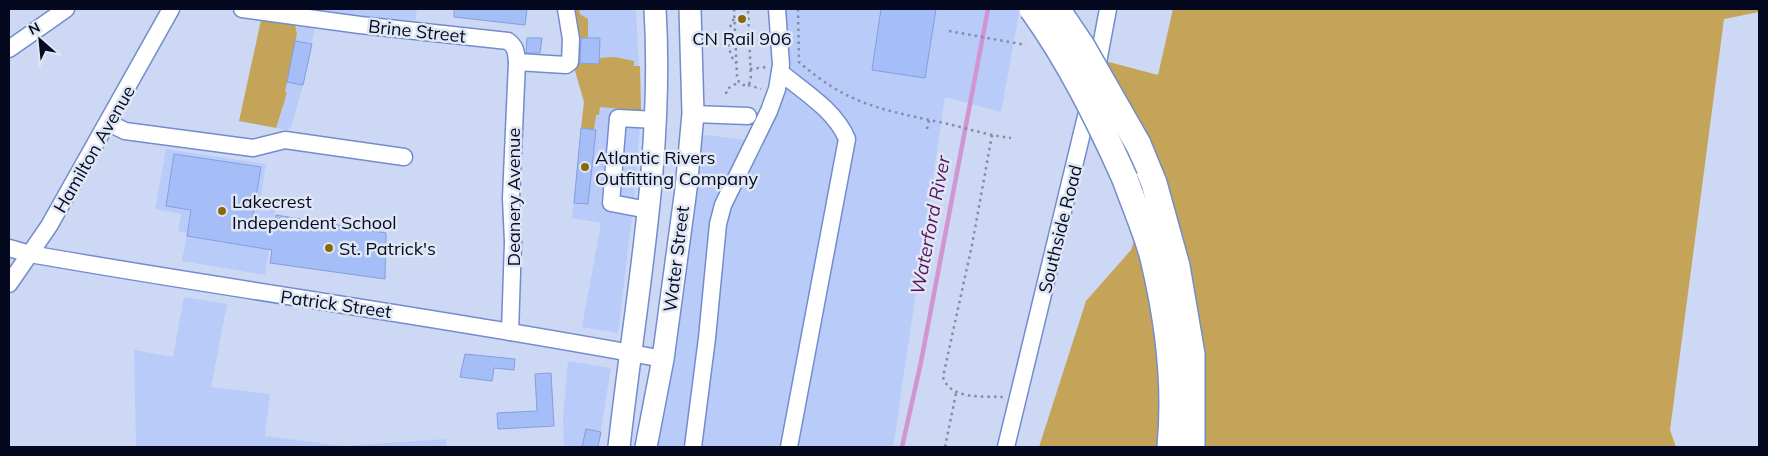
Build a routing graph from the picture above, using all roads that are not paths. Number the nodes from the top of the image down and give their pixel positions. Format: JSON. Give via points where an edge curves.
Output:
{"nodes":[{"id":1,"x":66,"y":9,"type":"edge"},
{"id":2,"x":172,"y":9,"type":"edge"},
{"id":3,"x":242,"y":9,"type":"edge"},
{"id":4,"x":566,"y":9,"type":"edge"},
{"id":5,"x":655,"y":9,"type":"edge"},
{"id":6,"x":690,"y":9,"type":"edge"},
{"id":7,"x":778,"y":9,"type":"edge"},
{"id":8,"x":1032,"y":9,"type":"edge"},
{"id":9,"x":1057,"y":9,"type":"edge"},
{"id":10,"x":1108,"y":9,"type":"edge"},
{"id":11,"x":9,"y":49,"type":"edge"},
{"id":12,"x":517,"y":62,"type":"junction"},
{"id":13,"x":774,"y":70,"type":"junction"},
{"id":14,"x":693,"y":114,"type":"junction"},
{"id":15,"x":748,"y":116,"type":"dead end"},
{"id":16,"x":656,"y":120,"type":"junction"},
{"id":17,"x":109,"y":124,"type":"junction"},
{"id":18,"x":404,"y":157,"type":"dead end"},
{"id":19,"x":648,"y":210,"type":"junction"},
{"id":20,"x":9,"y":248,"type":"edge"},
{"id":21,"x":30,"y":254,"type":"junction"},
{"id":22,"x":9,"y":284,"type":"edge"},
{"id":23,"x":510,"y":332,"type":"junction"},
{"id":24,"x":629,"y":352,"type":"junction"},
{"id":25,"x":663,"y":358,"type":"junction"},
{"id":26,"x":619,"y":447,"type":"edge"},
{"id":27,"x":646,"y":447,"type":"edge"},
{"id":28,"x":693,"y":447,"type":"edge"},
{"id":29,"x":789,"y":447,"type":"edge"},
{"id":30,"x":1006,"y":447,"type":"edge"},
{"id":31,"x":1170,"y":447,"type":"edge"},
{"id":32,"x":1192,"y":447,"type":"edge"}],
"edges":[{"from":1,"to":11,"type":"street"},
{"from":2,"to":17,"type":"street","name":"Hamilton Avenue"},
{"from":3,"to":12,"type":"street","name":"Brine Street","via":[[508,41],[516,51]]},
{"from":4,"to":12,"type":"street","via":[[571,40],[570,62],[566,65]]},
{"from":5,"to":16,"type":"main road","name":"Water Street"},
{"from":6,"to":14,"type":"main road","name":"Water Street"},
{"from":7,"to":13,"type":"street"},
{"from":8,"to":31,"type":"highway","bridge":true,"via":[[1054,39],[1093,109],[1125,179],[1152,256],[1168,337],[1174,410]]},
{"from":9,"to":32,"type":"highway","bridge":true,"via":[[1138,144],[1154,183],[1180,285],[1192,354]]},
{"from":10,"to":30,"type":"street","name":"Southside Road","via":[[1085,126]]},
{"from":12,"to":23,"type":"street","name":"Deanery Avenue"},
{"from":13,"to":28,"type":"street","via":[[769,111],[723,205],[718,224]]},
{"from":13,"to":29,"type":"street","via":[[832,117],[846,139]]},
{"from":14,"to":15,"type":"street"},
{"from":14,"to":25,"type":"main road","name":"Water Street"},
{"from":16,"to":19,"type":"main road","name":"Water Street"},
{"from":16,"to":19,"type":"street","via":[[618,118],[611,203]]},
{"from":17,"to":18,"type":"street","via":[[125,131],[253,148],[285,140]]},
{"from":17,"to":21,"type":"street","name":"Hamilton Avenue"},
{"from":19,"to":24,"type":"main road","name":"Water Street"},
{"from":20,"to":21,"type":"street","name":"Patrick Street"},
{"from":21,"to":22,"type":"street","name":"Hamilton Avenue"},
{"from":21,"to":23,"type":"street","name":"Patrick Street"},
{"from":23,"to":24,"type":"street","name":"Patrick Street"},
{"from":24,"to":25,"type":"street","name":"Patrick Street"},
{"from":24,"to":26,"type":"main road","name":"Water Street"},
{"from":25,"to":27,"type":"main road","name":"Water Street"}]}
